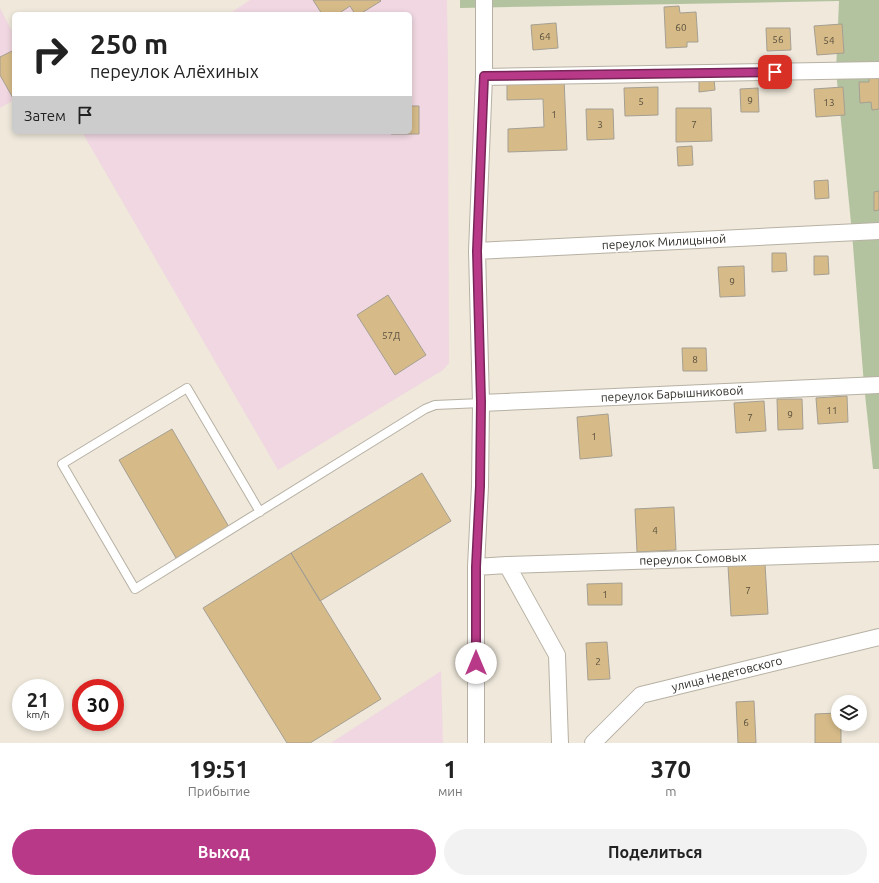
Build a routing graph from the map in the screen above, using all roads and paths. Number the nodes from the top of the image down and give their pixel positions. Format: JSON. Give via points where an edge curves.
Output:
{"nodes":[{"id":1,"x":484,"y":0,"type":"edge"},
{"id":2,"x":879,"y":70,"type":"edge"},
{"id":3,"x":484,"y":76,"type":"junction"},
{"id":4,"x":879,"y":231,"type":"edge"},
{"id":5,"x":477,"y":251,"type":"junction"},
{"id":6,"x":871,"y":385,"type":"edge"},
{"id":7,"x":481,"y":402,"type":"junction"},
{"id":8,"x":260,"y":512,"type":"junction"},
{"id":9,"x":879,"y":553,"type":"edge"},
{"id":10,"x":507,"y":565,"type":"junction"},
{"id":11,"x":476,"y":567,"type":"junction"},
{"id":12,"x":879,"y":637,"type":"edge"},
{"id":13,"x":476,"y":743,"type":"edge"},
{"id":14,"x":560,"y":743,"type":"edge"},
{"id":15,"x":593,"y":743,"type":"edge"}],
"edges":[{"from":1,"to":3,"type":"street"},
{"from":2,"to":3,"type":"street"},
{"from":3,"to":5,"type":"street"},
{"from":4,"to":5,"type":"street","name":"переулок Милицыной"},
{"from":5,"to":7,"type":"street"},
{"from":6,"to":7,"type":"street","name":"переулок Барышниковой"},
{"from":7,"to":8,"type":"lane","via":[[435,404]]},
{"from":7,"to":11,"type":"street"},
{"from":8,"to":8,"type":"lane","via":[[135,588],[62,464],[187,388]]},
{"from":9,"to":10,"type":"street","name":"переулок Сомовых"},
{"from":10,"to":11,"type":"street","name":"переулок Сомовых"},
{"from":10,"to":14,"type":"street","via":[[557,655]]},
{"from":11,"to":13,"type":"street"},
{"from":12,"to":15,"type":"street","name":"улица Недетовского","via":[[641,695]]}]}
